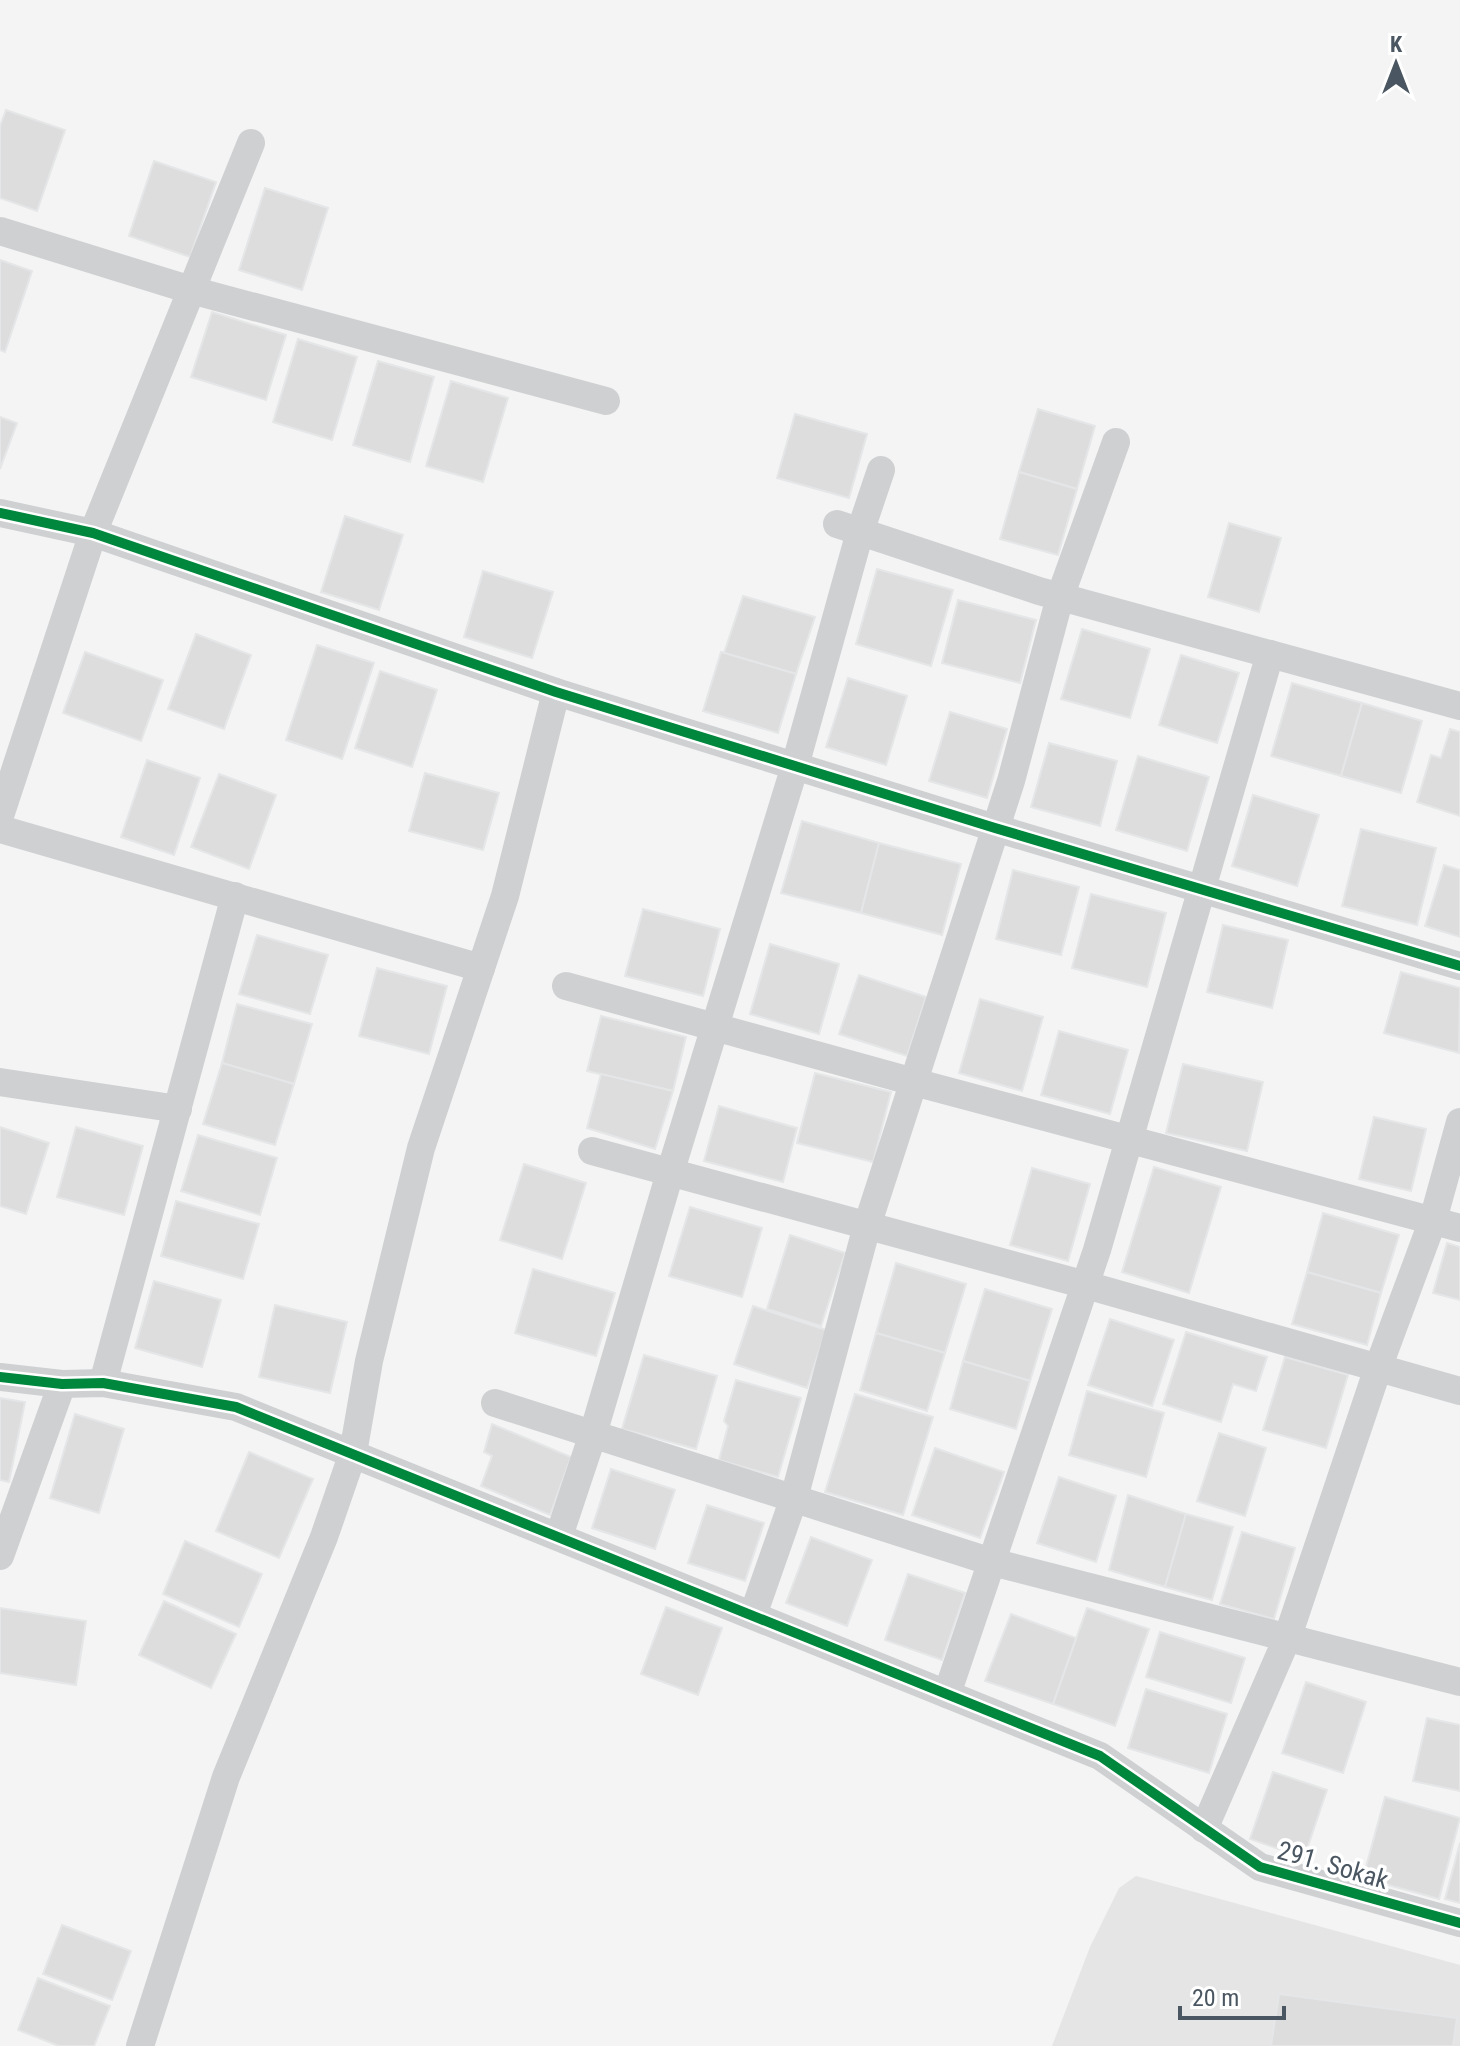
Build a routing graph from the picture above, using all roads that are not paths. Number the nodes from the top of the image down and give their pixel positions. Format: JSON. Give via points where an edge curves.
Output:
{"nodes":[{"id":1,"x":251,"y":143,"type":"dead end"},
{"id":2,"x":0,"y":231,"type":"edge"},
{"id":3,"x":191,"y":290,"type":"junction"},
{"id":4,"x":606,"y":401,"type":"dead end"},
{"id":5,"x":1116,"y":442,"type":"dead end"},
{"id":6,"x":881,"y":470,"type":"dead end"},
{"id":7,"x":0,"y":513,"type":"edge"},
{"id":8,"x":849,"y":528,"type":"junction"},
{"id":9,"x":93,"y":533,"type":"junction"},
{"id":10,"x":1060,"y":597,"type":"junction"},
{"id":11,"x":1270,"y":654,"type":"junction"},
{"id":12,"x":556,"y":692,"type":"junction"},
{"id":13,"x":1460,"y":706,"type":"edge"},
{"id":14,"x":795,"y":766,"type":"junction"},
{"id":15,"x":0,"y":816,"type":"edge"},
{"id":16,"x":995,"y":828,"type":"junction"},
{"id":17,"x":0,"y":829,"type":"edge"},
{"id":18,"x":1202,"y":891,"type":"junction"},
{"id":19,"x":235,"y":896,"type":"junction"},
{"id":20,"x":1460,"y":966,"type":"edge"},
{"id":21,"x":481,"y":968,"type":"junction"},
{"id":22,"x":566,"y":986,"type":"dead end"},
{"id":23,"x":715,"y":1027,"type":"junction"},
{"id":24,"x":0,"y":1082,"type":"edge"},
{"id":25,"x":914,"y":1082,"type":"junction"},
{"id":26,"x":178,"y":1109,"type":"junction"},
{"id":27,"x":1460,"y":1122,"type":"edge"},
{"id":28,"x":1130,"y":1138,"type":"junction"},
{"id":29,"x":592,"y":1151,"type":"dead end"},
{"id":30,"x":670,"y":1173,"type":"junction"},
{"id":31,"x":1447,"y":1224,"type":"edge"},
{"id":32,"x":867,"y":1226,"type":"junction"},
{"id":33,"x":1086,"y":1285,"type":"junction"},
{"id":34,"x":1378,"y":1368,"type":"junction"},
{"id":35,"x":0,"y":1377,"type":"edge"},
{"id":36,"x":103,"y":1383,"type":"junction"},
{"id":37,"x":62,"y":1384,"type":"junction"},
{"id":38,"x":1460,"y":1391,"type":"edge"},
{"id":39,"x":495,"y":1403,"type":"dead end"},
{"id":40,"x":593,"y":1434,"type":"junction"},
{"id":41,"x":353,"y":1453,"type":"junction"},
{"id":42,"x":794,"y":1498,"type":"junction"},
{"id":43,"x":559,"y":1536,"type":"junction"},
{"id":44,"x":0,"y":1556,"type":"edge"},
{"id":45,"x":992,"y":1562,"type":"junction"},
{"id":46,"x":753,"y":1615,"type":"junction"},
{"id":47,"x":1288,"y":1636,"type":"junction"},
{"id":48,"x":1460,"y":1682,"type":"edge"},
{"id":49,"x":947,"y":1694,"type":"junction"},
{"id":50,"x":1204,"y":1829,"type":"junction"},
{"id":51,"x":1460,"y":1923,"type":"edge"},
{"id":52,"x":140,"y":2046,"type":"edge"}],
"edges":[{"from":1,"to":3,"type":"street"},
{"from":2,"to":3,"type":"street"},
{"from":3,"to":4,"type":"street"},
{"from":3,"to":9,"type":"street"},
{"from":5,"to":10,"type":"street"},
{"from":6,"to":8,"type":"street"},
{"from":7,"to":9,"type":"street"},
{"from":8,"to":10,"type":"street"},
{"from":8,"to":14,"type":"street"},
{"from":9,"to":12,"type":"street"},
{"from":9,"to":15,"type":"street"},
{"from":10,"to":11,"type":"street"},
{"from":10,"to":16,"type":"street"},
{"from":11,"to":13,"type":"street"},
{"from":11,"to":18,"type":"street"},
{"from":12,"to":14,"type":"street"},
{"from":12,"to":21,"type":"street","via":[[505,896]]},
{"from":14,"to":16,"type":"street"},
{"from":14,"to":23,"type":"street"},
{"from":16,"to":18,"type":"street"},
{"from":16,"to":25,"type":"street"},
{"from":17,"to":19,"type":"street"},
{"from":18,"to":20,"type":"street"},
{"from":18,"to":28,"type":"street"},
{"from":19,"to":21,"type":"street"},
{"from":19,"to":26,"type":"street"},
{"from":21,"to":41,"type":"street","via":[[421,1148],[369,1361]]},
{"from":22,"to":23,"type":"street"},
{"from":23,"to":25,"type":"street"},
{"from":23,"to":30,"type":"street"},
{"from":24,"to":26,"type":"street"},
{"from":25,"to":28,"type":"street"},
{"from":25,"to":32,"type":"street"},
{"from":26,"to":36,"type":"street"},
{"from":27,"to":31,"type":"street"},
{"from":28,"to":31,"type":"street"},
{"from":28,"to":33,"type":"street"},
{"from":29,"to":30,"type":"street"},
{"from":30,"to":32,"type":"street"},
{"from":30,"to":40,"type":"street"},
{"from":31,"to":34,"type":"street"},
{"from":32,"to":33,"type":"street"},
{"from":32,"to":42,"type":"street"},
{"from":33,"to":34,"type":"street"},
{"from":33,"to":45,"type":"street"},
{"from":34,"to":38,"type":"street"},
{"from":34,"to":47,"type":"street"},
{"from":35,"to":37,"type":"street","name":"291. Sokak"},
{"from":36,"to":37,"type":"street","name":"291. Sokak"},
{"from":36,"to":41,"type":"street","name":"291. Sokak","via":[[236,1407]]},
{"from":37,"to":44,"type":"street"},
{"from":39,"to":40,"type":"street"},
{"from":40,"to":42,"type":"street"},
{"from":40,"to":43,"type":"street"},
{"from":41,"to":43,"type":"street","name":"291. Sokak"},
{"from":41,"to":52,"type":"street","via":[[226,1777]]},
{"from":42,"to":45,"type":"street"},
{"from":42,"to":46,"type":"street"},
{"from":43,"to":46,"type":"street","name":"291. Sokak"},
{"from":45,"to":47,"type":"street"},
{"from":45,"to":49,"type":"street"},
{"from":46,"to":49,"type":"street","name":"291. Sokak"},
{"from":47,"to":48,"type":"street"},
{"from":47,"to":50,"type":"street"},
{"from":49,"to":50,"type":"street","name":"291. Sokak","via":[[1100,1756]]},
{"from":50,"to":51,"type":"street","name":"291. Sokak","via":[[1260,1867]]}]}
